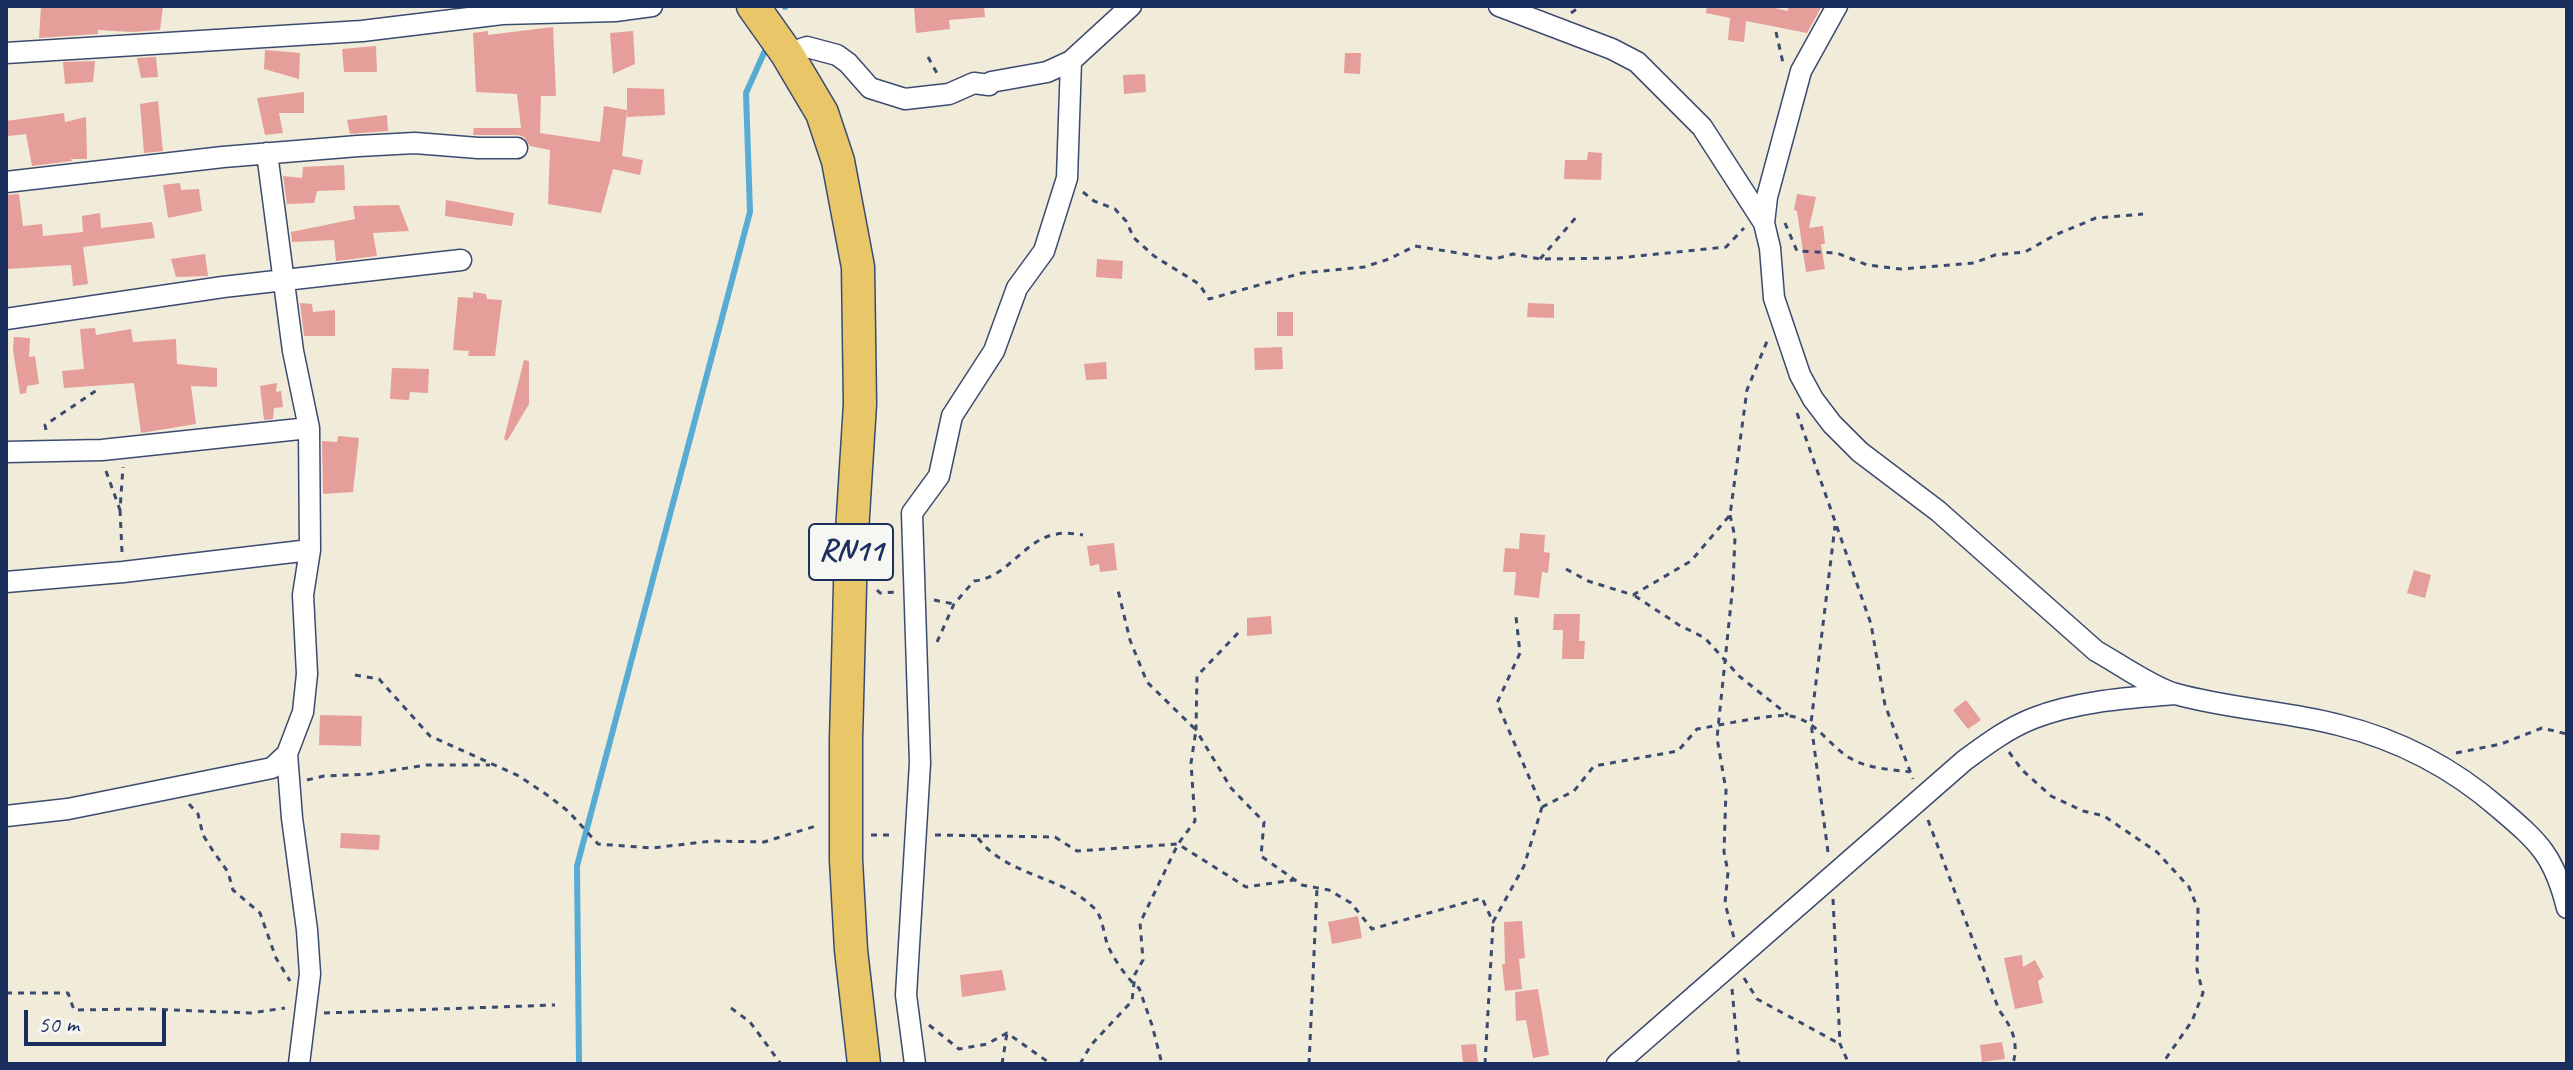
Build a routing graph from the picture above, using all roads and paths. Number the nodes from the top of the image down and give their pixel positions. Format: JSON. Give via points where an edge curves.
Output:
{"nodes":[{"id":1,"x":652,"y":6,"type":"edge"},
{"id":2,"x":1131,"y":6,"type":"edge"},
{"id":3,"x":1499,"y":6,"type":"edge"},
{"id":4,"x":1837,"y":6,"type":"edge"},
{"id":5,"x":757,"y":12,"type":"edge"},
{"id":6,"x":6,"y":53,"type":"edge"},
{"id":7,"x":787,"y":54,"type":"junction"},
{"id":8,"x":1071,"y":61,"type":"junction"},
{"id":9,"x":517,"y":148,"type":"dead end"},
{"id":10,"x":267,"y":153,"type":"junction"},
{"id":11,"x":1067,"y":178,"type":"junction"},
{"id":12,"x":6,"y":182,"type":"edge"},
{"id":13,"x":1763,"y":211,"type":"junction"},
{"id":14,"x":2143,"y":214,"type":"dead end"},
{"id":15,"x":1578,"y":215,"type":"dead end"},
{"id":16,"x":1540,"y":259,"type":"junction"},
{"id":17,"x":461,"y":260,"type":"dead end"},
{"id":18,"x":285,"y":281,"type":"junction"},
{"id":19,"x":6,"y":319,"type":"edge"},
{"id":20,"x":1775,"y":349,"type":"dead end"},
{"id":21,"x":100,"y":388,"type":"dead end"},
{"id":22,"x":1795,"y":406,"type":"dead end"},
{"id":23,"x":309,"y":428,"type":"junction"},
{"id":24,"x":124,"y":448,"type":"junction"},
{"id":25,"x":52,"y":449,"type":"junction"},
{"id":26,"x":99,"y":449,"type":"junction"},
{"id":27,"x":6,"y":452,"type":"edge"},
{"id":28,"x":120,"y":510,"type":"junction"},
{"id":29,"x":1730,"y":515,"type":"junction"},
{"id":30,"x":1835,"y":522,"type":"junction"},
{"id":31,"x":1083,"y":535,"type":"dead end"},
{"id":32,"x":310,"y":550,"type":"junction"},
{"id":33,"x":1566,"y":569,"type":"dead end"},
{"id":34,"x":123,"y":572,"type":"junction"},
{"id":35,"x":851,"y":574,"type":"junction"},
{"id":36,"x":6,"y":582,"type":"edge"},
{"id":37,"x":1117,"y":586,"type":"dead end"},
{"id":38,"x":1633,"y":595,"type":"junction"},
{"id":39,"x":915,"y":600,"type":"junction"},
{"id":40,"x":1516,"y":617,"type":"dead end"},
{"id":41,"x":1238,"y":633,"type":"dead end"},
{"id":42,"x":936,"y":646,"type":"dead end"},
{"id":43,"x":1724,"y":663,"type":"junction"},
{"id":44,"x":355,"y":675,"type":"dead end"},
{"id":45,"x":2174,"y":694,"type":"junction"},
{"id":46,"x":1788,"y":715,"type":"junction"},
{"id":47,"x":1811,"y":723,"type":"junction"},
{"id":48,"x":1719,"y":725,"type":"junction"},
{"id":49,"x":1196,"y":730,"type":"junction"},
{"id":50,"x":2567,"y":734,"type":"edge"},
{"id":51,"x":1998,"y":736,"type":"junction"},
{"id":52,"x":287,"y":754,"type":"junction"},
{"id":53,"x":2430,"y":758,"type":"junction"},
{"id":54,"x":494,"y":765,"type":"junction"},
{"id":55,"x":1910,"y":772,"type":"junction"},
{"id":56,"x":289,"y":784,"type":"junction"},
{"id":57,"x":176,"y":789,"type":"junction"},
{"id":58,"x":1920,"y":799,"type":"junction"},
{"id":59,"x":1542,"y":807,"type":"junction"},
{"id":60,"x":6,"y":816,"type":"edge"},
{"id":61,"x":846,"y":826,"type":"junction"},
{"id":62,"x":916,"y":835,"type":"junction"},
{"id":63,"x":976,"y":836,"type":"junction"},
{"id":64,"x":1178,"y":844,"type":"junction"},
{"id":65,"x":1831,"y":876,"type":"junction"},
{"id":66,"x":1294,"y":880,"type":"junction"},
{"id":67,"x":1317,"y":888,"type":"junction"},
{"id":68,"x":2567,"y":908,"type":"edge"},
{"id":69,"x":1493,"y":922,"type":"junction"},
{"id":70,"x":1731,"y":963,"type":"junction"},
{"id":71,"x":1132,"y":984,"type":"junction"},
{"id":72,"x":6,"y":993,"type":"edge"},
{"id":73,"x":555,"y":1005,"type":"dead end"},
{"id":74,"x":731,"y":1008,"type":"dead end"},
{"id":75,"x":908,"y":1008,"type":"junction"},
{"id":76,"x":304,"y":1014,"type":"junction"},
{"id":77,"x":1007,"y":1033,"type":"junction"},
{"id":78,"x":1840,"y":1044,"type":"junction"},
{"id":79,"x":299,"y":1064,"type":"edge"},
{"id":80,"x":781,"y":1064,"type":"edge"},
{"id":81,"x":864,"y":1064,"type":"edge"},
{"id":82,"x":915,"y":1064,"type":"edge"},
{"id":83,"x":1002,"y":1064,"type":"edge"},
{"id":84,"x":1051,"y":1064,"type":"edge"},
{"id":85,"x":1080,"y":1064,"type":"edge"},
{"id":86,"x":1162,"y":1064,"type":"edge"},
{"id":87,"x":1309,"y":1064,"type":"edge"},
{"id":88,"x":1485,"y":1064,"type":"edge"},
{"id":89,"x":1617,"y":1064,"type":"edge"},
{"id":90,"x":1739,"y":1064,"type":"edge"},
{"id":91,"x":1849,"y":1064,"type":"edge"},
{"id":92,"x":2013,"y":1064,"type":"edge"},
{"id":93,"x":2162,"y":1064,"type":"edge"}],
"edges":[{"from":1,"to":6,"type":"street"},
{"from":2,"to":8,"type":"street"},
{"from":3,"to":13,"type":"street","via":[[1637,62],[1702,127]]},
{"from":4,"to":13,"type":"street","via":[[1801,71]]},
{"from":5,"to":7,"type":"main road","number":"RN11"},
{"from":7,"to":8,"type":"street","via":[[807,47],[837,55],[870,88],[905,99],[1047,72]]},
{"from":7,"to":35,"type":"main road","number":"RN11","via":[[822,113],[838,161],[858,267],[860,404]]},
{"from":8,"to":11,"type":"street"},
{"from":9,"to":10,"type":"street","via":[[415,143]]},
{"from":10,"to":12,"type":"street"},
{"from":10,"to":18,"type":"street"},
{"from":11,"to":16,"type":"path","via":[[1094,201],[1115,209],[1134,238],[1199,284],[1209,299],[1302,273],[1364,267],[1415,246],[1495,259],[1513,254]]},
{"from":11,"to":39,"type":"street","via":[[1044,251],[1017,288],[994,351],[952,416],[939,476],[912,513]]},
{"from":13,"to":14,"type":"path","via":[[1780,213],[1797,251],[1837,253],[1867,265],[1901,269],[2025,252],[2096,218]]},
{"from":13,"to":16,"type":"path","via":[[1726,247],[1618,258]]},
{"from":13,"to":45,"type":"street","via":[[1774,298],[1786,341],[1813,399],[1832,424],[2096,651]]},
{"from":15,"to":16,"type":"path"},
{"from":17,"to":18,"type":"street"},
{"from":18,"to":19,"type":"street"},
{"from":18,"to":23,"type":"street"},
{"from":20,"to":29,"type":"path","via":[[1770,334],[1747,390]]},
{"from":21,"to":25,"type":"path","via":[[45,425]]},
{"from":22,"to":30,"type":"path"},
{"from":23,"to":24,"type":"street"},
{"from":23,"to":32,"type":"street"},
{"from":24,"to":26,"type":"street"},
{"from":24,"to":28,"type":"path"},
{"from":25,"to":26,"type":"street"},
{"from":25,"to":27,"type":"street"},
{"from":26,"to":28,"type":"path"},
{"from":28,"to":34,"type":"path"},
{"from":29,"to":38,"type":"path","via":[[1691,561]]},
{"from":29,"to":43,"type":"path","via":[[1735,537]]},
{"from":30,"to":47,"type":"path"},
{"from":30,"to":55,"type":"path","via":[[1871,624],[1885,705]]},
{"from":31,"to":42,"type":"path","via":[[1055,533],[990,580],[974,581],[954,604]]},
{"from":32,"to":34,"type":"street"},
{"from":32,"to":52,"type":"street","via":[[303,595],[303,712]]},
{"from":33,"to":38,"type":"path"},
{"from":34,"to":36,"type":"street"},
{"from":35,"to":39,"type":"path","via":[[880,593],[901,592]]},
{"from":35,"to":61,"type":"main road","number":"RN11"},
{"from":37,"to":49,"type":"path","via":[[1147,682]]},
{"from":38,"to":43,"type":"path","via":[[1705,638]]},
{"from":39,"to":62,"type":"street","via":[[920,763]]},
{"from":40,"to":59,"type":"path","via":[[1520,653],[1497,703]]},
{"from":41,"to":49,"type":"path","via":[[1197,676]]},
{"from":43,"to":46,"type":"path"},
{"from":43,"to":48,"type":"path"},
{"from":44,"to":54,"type":"path","via":[[379,679],[430,736]]},
{"from":45,"to":51,"type":"street","via":[[2074,708],[2035,718]]},
{"from":45,"to":53,"type":"street","via":[[2338,724]]},
{"from":46,"to":47,"type":"path"},
{"from":46,"to":48,"type":"path"},
{"from":47,"to":55,"type":"path","via":[[1852,760]]},
{"from":47,"to":65,"type":"path"},
{"from":48,"to":59,"type":"path","via":[[1697,729],[1678,751],[1594,766],[1574,791]]},
{"from":48,"to":70,"type":"path","via":[[1726,790],[1725,903],[1734,936]]},
{"from":49,"to":64,"type":"path","via":[[1191,763],[1195,821]]},
{"from":49,"to":66,"type":"path","via":[[1231,788],[1264,822],[1261,856]]},
{"from":50,"to":53,"type":"path","via":[[2542,728],[2501,744]]},
{"from":51,"to":58,"type":"street"},
{"from":51,"to":93,"type":"path","via":[[2022,770],[2051,796],[2104,816],[2157,852],[2189,887],[2198,909],[2197,970],[2203,993],[2192,1021]]},
{"from":52,"to":56,"type":"street"},
{"from":52,"to":57,"type":"street","via":[[272,768]]},
{"from":53,"to":68,"type":"street","via":[[2527,832],[2561,880]]},
{"from":54,"to":56,"type":"path","via":[[426,765]]},
{"from":54,"to":61,"type":"path","via":[[550,797],[598,844],[652,848],[764,842]]},
{"from":55,"to":58,"type":"path"},
{"from":56,"to":76,"type":"street","via":[[310,974]]},
{"from":57,"to":60,"type":"street"},
{"from":57,"to":76,"type":"path","via":[[198,814],[203,835],[228,872],[233,890],[260,913]]},
{"from":58,"to":65,"type":"street"},
{"from":58,"to":92,"type":"path","via":[[1999,1010],[2011,1027],[2017,1048]]},
{"from":59,"to":69,"type":"path","via":[[1524,866]]},
{"from":61,"to":62,"type":"path"},
{"from":61,"to":81,"type":"main road","number":"RN11","via":[[851,950]]},
{"from":62,"to":63,"type":"path"},
{"from":62,"to":75,"type":"street"},
{"from":63,"to":64,"type":"path","via":[[1055,837],[1077,851]]},
{"from":63,"to":71,"type":"path","via":[[1002,861],[1057,883],[1098,912],[1107,944]]},
{"from":64,"to":66,"type":"path","via":[[1246,887]]},
{"from":64,"to":71,"type":"path","via":[[1140,923],[1143,960]]},
{"from":65,"to":70,"type":"street"},
{"from":65,"to":78,"type":"path"},
{"from":66,"to":67,"type":"path"},
{"from":67,"to":69,"type":"path","via":[[1351,903],[1372,929],[1482,898]]},
{"from":67,"to":87,"type":"path"},
{"from":69,"to":88,"type":"path"},
{"from":70,"to":78,"type":"path","via":[[1757,999]]},
{"from":70,"to":89,"type":"street"},
{"from":70,"to":90,"type":"path"},
{"from":71,"to":85,"type":"path","via":[[1132,1001]]},
{"from":71,"to":86,"type":"path","via":[[1139,988]]},
{"from":72,"to":76,"type":"path","via":[[68,993],[74,1010],[251,1013],[280,1007]]},
{"from":73,"to":76,"type":"path"},
{"from":74,"to":80,"type":"path","via":[[750,1022]]},
{"from":75,"to":77,"type":"path","via":[[959,1049],[987,1044]]},
{"from":75,"to":82,"type":"street"},
{"from":76,"to":79,"type":"street"},
{"from":77,"to":83,"type":"path"},
{"from":77,"to":84,"type":"path"},
{"from":78,"to":91,"type":"path"}]}
